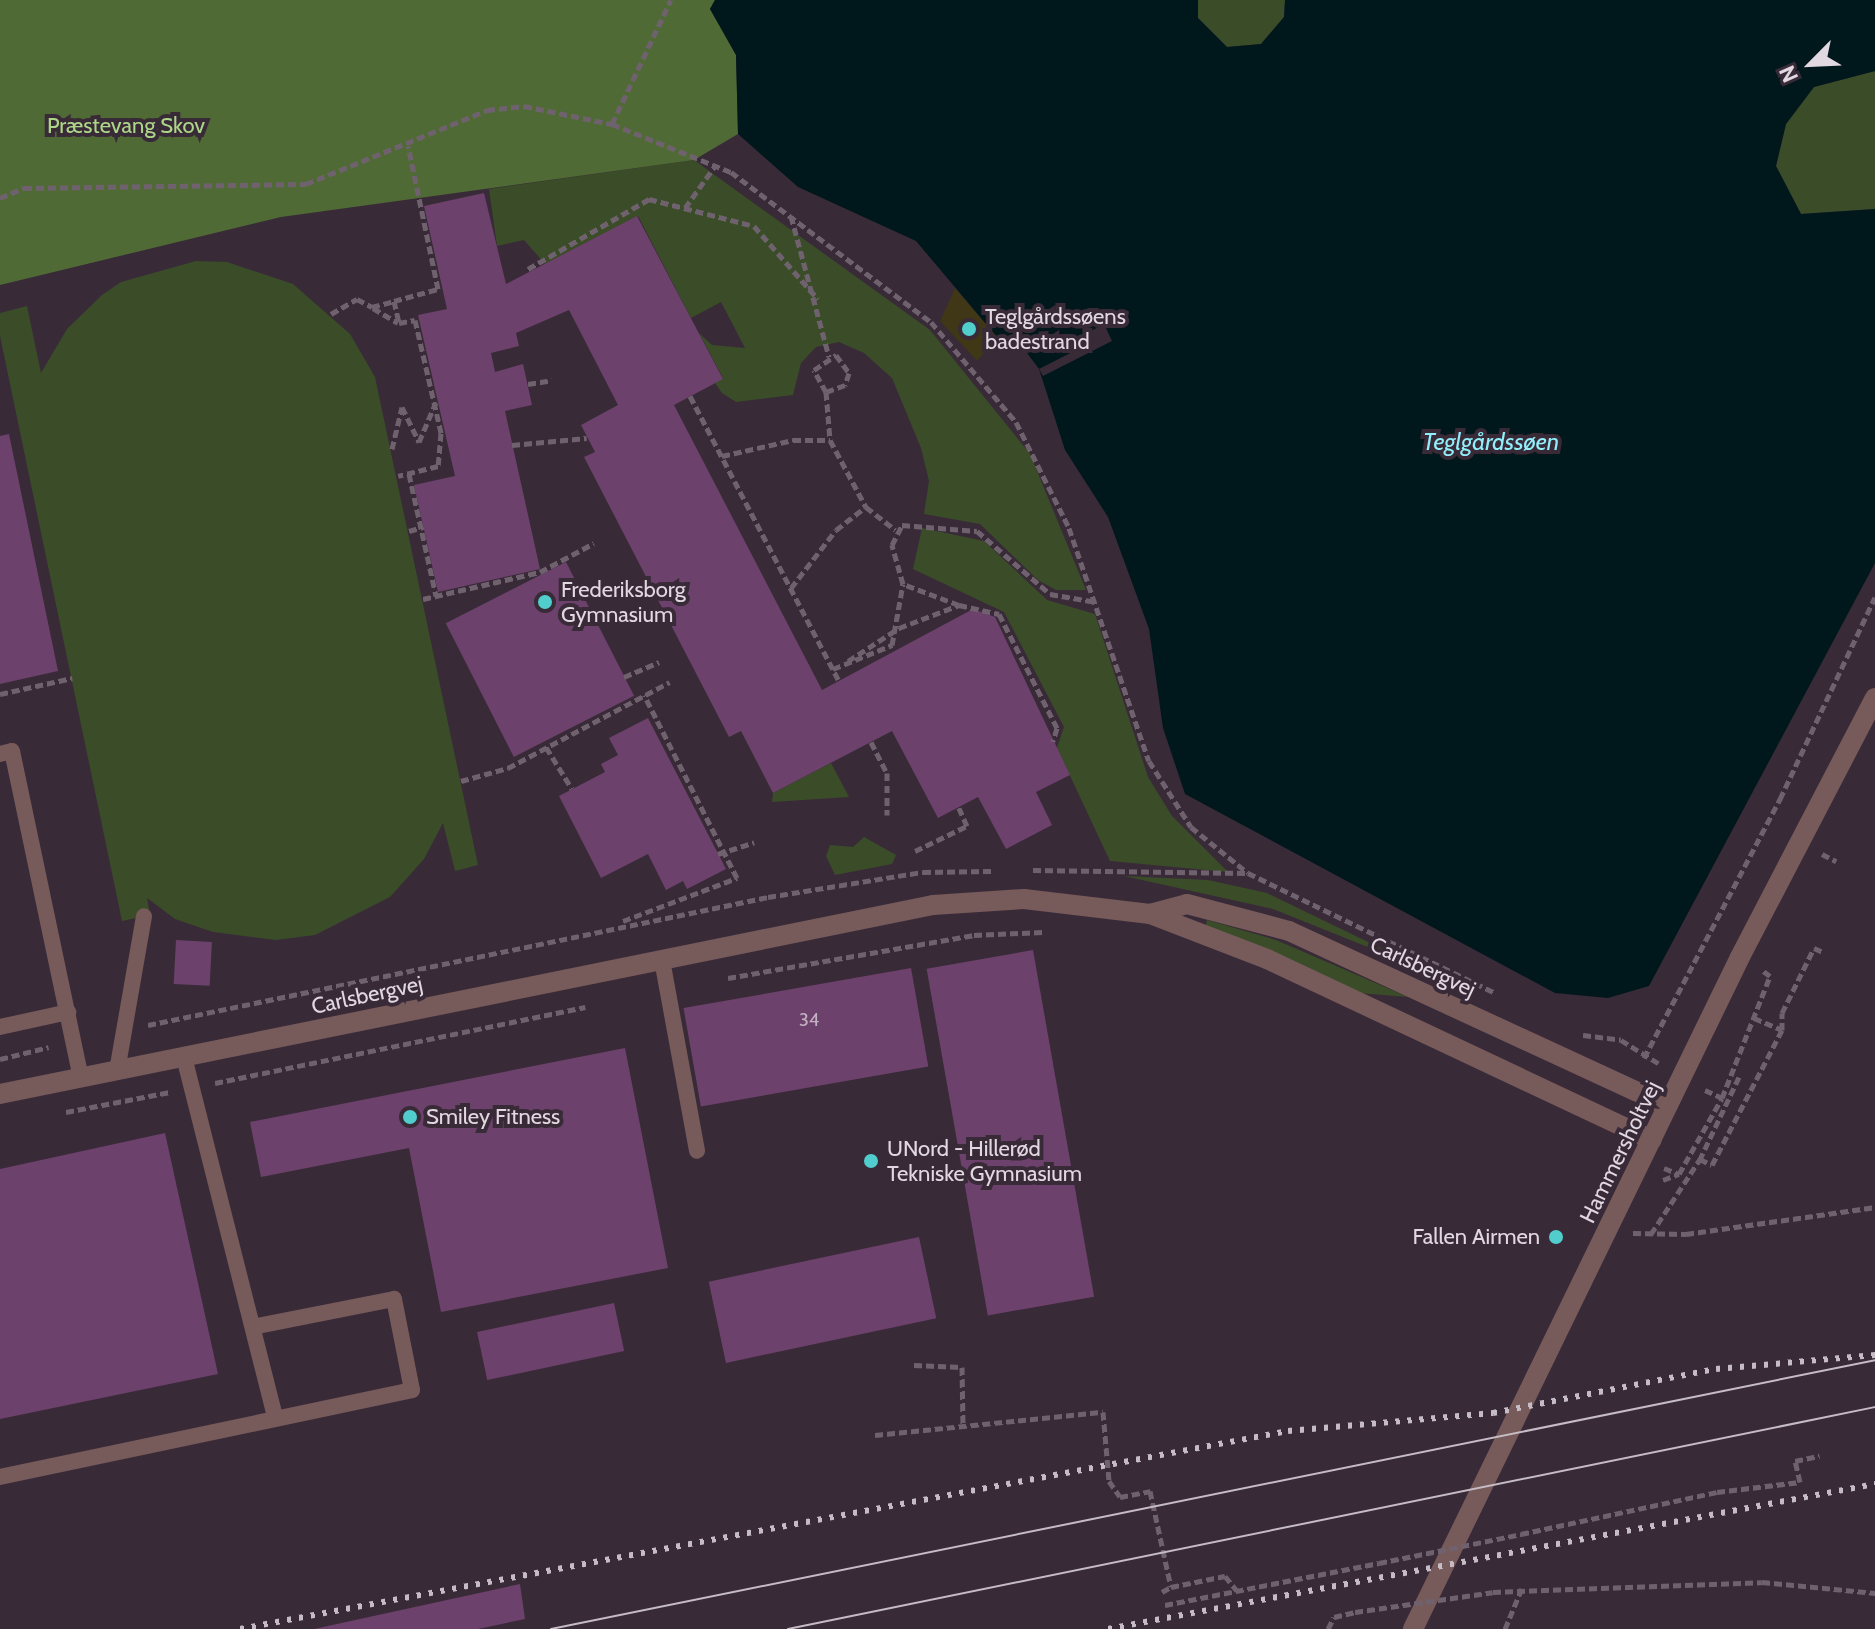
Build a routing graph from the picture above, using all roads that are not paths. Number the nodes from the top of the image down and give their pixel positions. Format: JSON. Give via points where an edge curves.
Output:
{"nodes":[{"id":1,"x":1875,"y":698,"type":"edge"},
{"id":2,"x":0,"y":754,"type":"edge"},
{"id":3,"x":1150,"y":914,"type":"junction"},
{"id":4,"x":144,"y":916,"type":"dead end"},
{"id":5,"x":662,"y":960,"type":"junction"},
{"id":6,"x":68,"y":1012,"type":"junction"},
{"id":7,"x":0,"y":1027,"type":"edge"},
{"id":8,"x":184,"y":1057,"type":"junction"},
{"id":9,"x":117,"y":1071,"type":"junction"},
{"id":10,"x":81,"y":1078,"type":"junction"},
{"id":11,"x":0,"y":1094,"type":"edge"},
{"id":12,"x":1668,"y":1106,"type":"junction"},
{"id":13,"x":1652,"y":1140,"type":"junction"},
{"id":14,"x":697,"y":1151,"type":"dead end"},
{"id":15,"x":253,"y":1327,"type":"junction"},
{"id":16,"x":275,"y":1417,"type":"junction"},
{"id":17,"x":0,"y":1477,"type":"edge"},
{"id":18,"x":1413,"y":1629,"type":"edge"}],
"edges":[{"from":1,"to":12,"type":"street","name":"Hammersholtvej"},
{"from":2,"to":6,"type":"lane","via":[[12,751]]},
{"from":3,"to":5,"type":"street","name":"Carlsbergvej","via":[[1024,899],[933,905]]},
{"from":3,"to":12,"type":"street","name":"Carlsbergvej","via":[[1187,904],[1289,931]]},
{"from":3,"to":13,"type":"street","name":"Carlsbergvej","via":[[1267,959]]},
{"from":4,"to":9,"type":"lane"},
{"from":5,"to":8,"type":"street","name":"Carlsbergvej"},
{"from":5,"to":14,"type":"lane"},
{"from":6,"to":7,"type":"lane"},
{"from":6,"to":10,"type":"lane"},
{"from":8,"to":9,"type":"street","name":"Carlsbergvej"},
{"from":8,"to":15,"type":"lane"},
{"from":9,"to":10,"type":"street","name":"Carlsbergvej"},
{"from":10,"to":11,"type":"street","name":"Carlsbergvej"},
{"from":12,"to":13,"type":"street","name":"Hammersholtvej"},
{"from":13,"to":18,"type":"street","name":"Hammersholtvej"},
{"from":15,"to":16,"type":"lane"},
{"from":15,"to":16,"type":"lane","via":[[394,1299],[412,1390]]},
{"from":16,"to":17,"type":"lane"}]}
